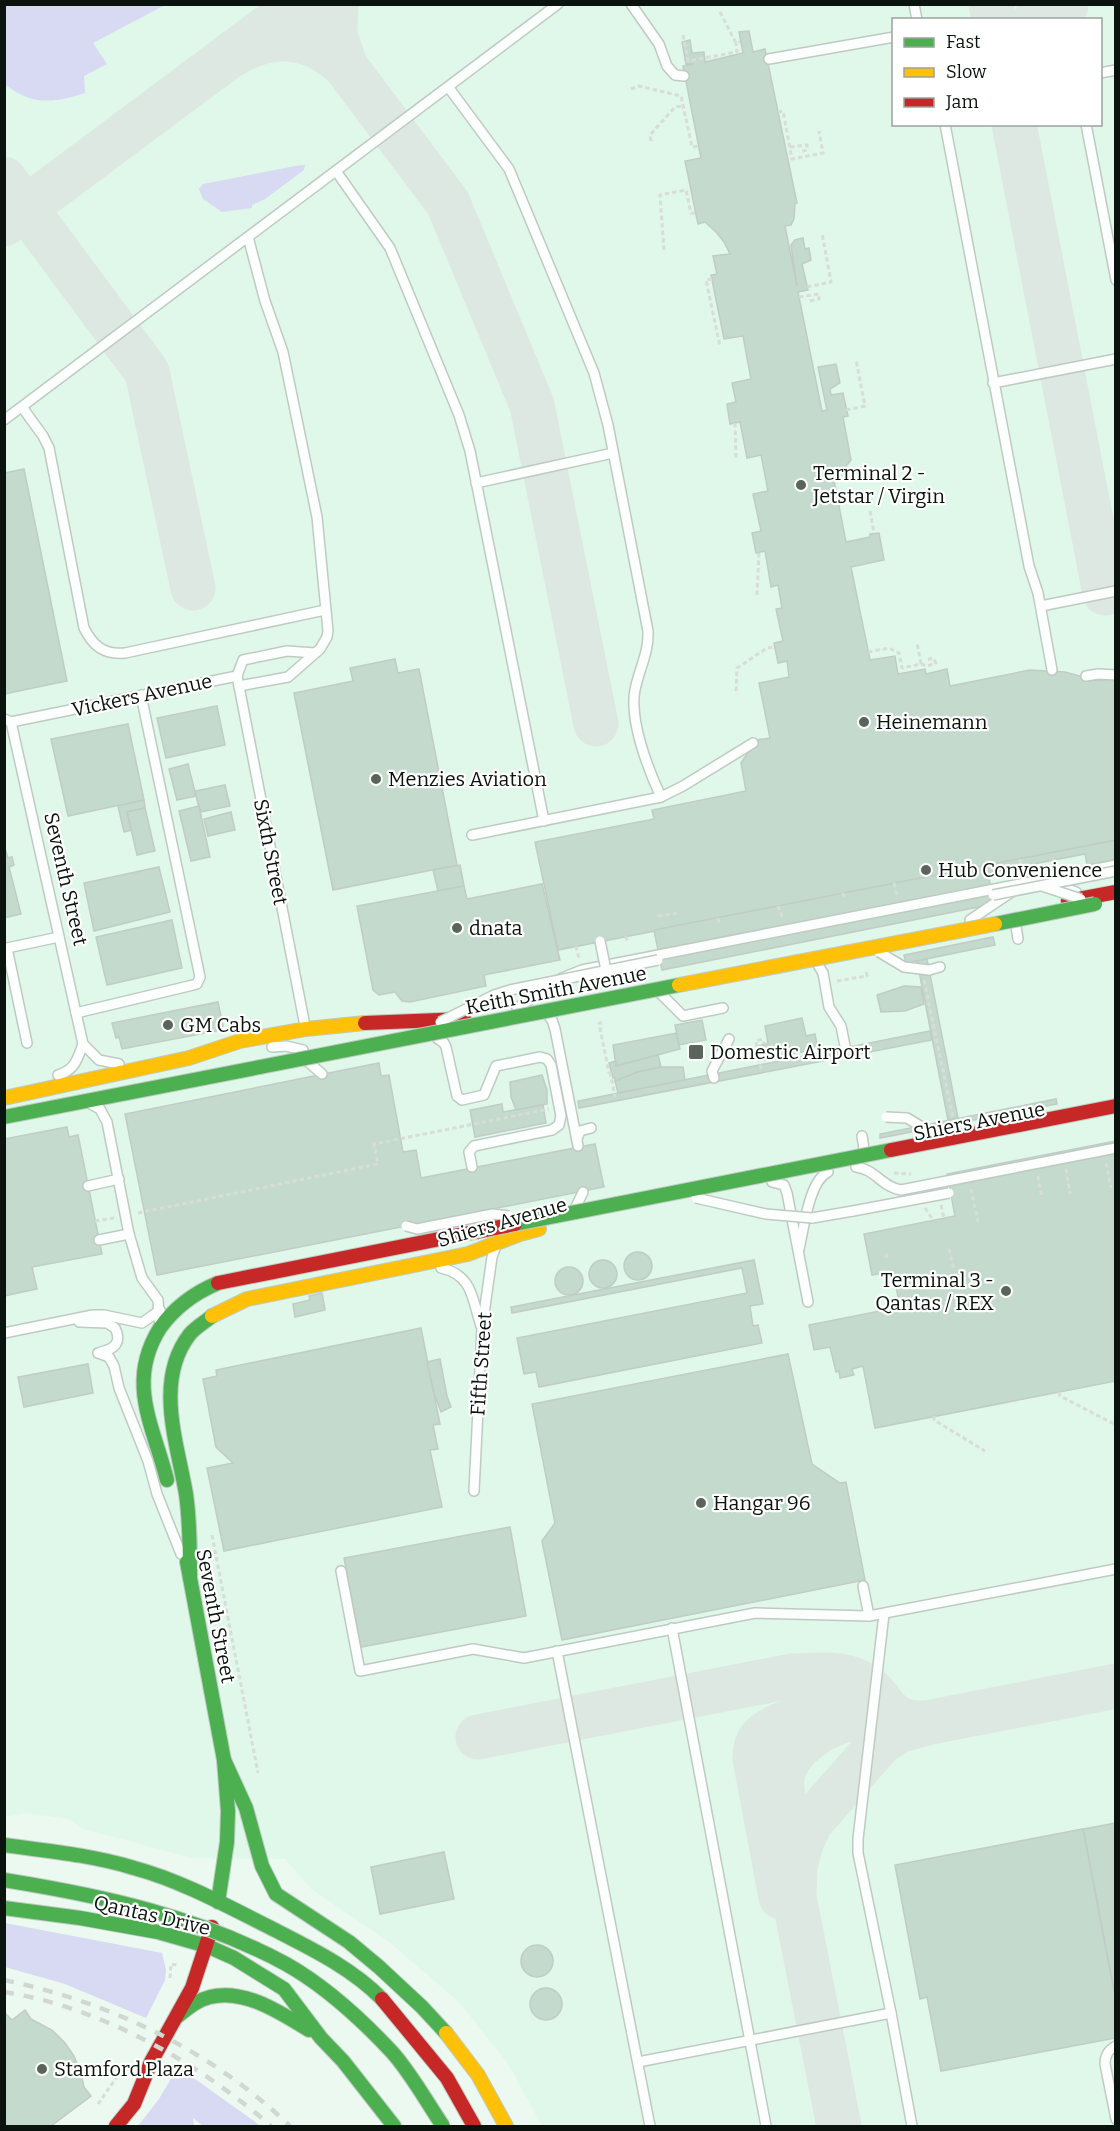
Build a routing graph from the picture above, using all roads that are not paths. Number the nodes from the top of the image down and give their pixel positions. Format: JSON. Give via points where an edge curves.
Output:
{"nodes":[{"id":1,"x":558,"y":4,"type":"edge"},
{"id":2,"x":631,"y":4,"type":"edge"},
{"id":3,"x":892,"y":37,"type":"edge"},
{"id":4,"x":770,"y":59,"type":"dead end"},
{"id":5,"x":684,"y":76,"type":"dead end"},
{"id":6,"x":448,"y":88,"type":"junction"},
{"id":7,"x":945,"y":126,"type":"edge"},
{"id":8,"x":1086,"y":126,"type":"edge"},
{"id":9,"x":336,"y":171,"type":"junction"},
{"id":10,"x":248,"y":237,"type":"junction"},
{"id":11,"x":1116,"y":280,"type":"edge"},
{"id":12,"x":1116,"y":359,"type":"edge"},
{"id":13,"x":993,"y":383,"type":"junction"},
{"id":14,"x":22,"y":406,"type":"junction"},
{"id":15,"x":4,"y":420,"type":"edge"},
{"id":16,"x":613,"y":453,"type":"junction"},
{"id":17,"x":476,"y":483,"type":"junction"},
{"id":18,"x":1116,"y":591,"type":"edge"},
{"id":19,"x":1041,"y":606,"type":"junction"},
{"id":20,"x":325,"y":610,"type":"junction"},
{"id":21,"x":315,"y":652,"type":"junction"},
{"id":22,"x":1052,"y":670,"type":"dead end"},
{"id":23,"x":1116,"y":675,"type":"edge"},
{"id":24,"x":237,"y":676,"type":"junction"},
{"id":25,"x":1086,"y":676,"type":"dead end"},
{"id":26,"x":239,"y":686,"type":"junction"},
{"id":27,"x":141,"y":695,"type":"junction"},
{"id":28,"x":8,"y":721,"type":"edge"},
{"id":29,"x":753,"y":743,"type":"dead end"},
{"id":30,"x":661,"y":797,"type":"junction"},
{"id":31,"x":544,"y":821,"type":"junction"},
{"id":32,"x":472,"y":836,"type":"dead end"},
{"id":33,"x":1116,"y":865,"type":"edge"},
{"id":34,"x":1116,"y":871,"type":"edge"},
{"id":35,"x":1025,"y":883,"type":"junction"},
{"id":36,"x":1040,"y":883,"type":"junction"},
{"id":37,"x":1116,"y":892,"type":"edge"},
{"id":38,"x":993,"y":895,"type":"dead end"},
{"id":39,"x":1093,"y":900,"type":"junction"},
{"id":40,"x":1116,"y":900,"type":"edge"},
{"id":41,"x":1013,"y":912,"type":"junction"},
{"id":42,"x":970,"y":920,"type":"junction"},
{"id":43,"x":59,"y":937,"type":"junction"},
{"id":44,"x":1018,"y":939,"type":"dead end"},
{"id":45,"x":600,"y":941,"type":"dead end"},
{"id":46,"x":6,"y":948,"type":"edge"},
{"id":47,"x":856,"y":951,"type":"junction"},
{"id":48,"x":796,"y":954,"type":"junction"},
{"id":49,"x":658,"y":960,"type":"dead end"},
{"id":50,"x":940,"y":967,"type":"dead end"},
{"id":51,"x":606,"y":970,"type":"junction"},
{"id":52,"x":650,"y":983,"type":"junction"},
{"id":53,"x":522,"y":1008,"type":"junction"},
{"id":54,"x":723,"y":1008,"type":"dead end"},
{"id":55,"x":76,"y":1013,"type":"junction"},
{"id":56,"x":306,"y":1029,"type":"junction"},
{"id":57,"x":729,"y":1039,"type":"dead end"},
{"id":58,"x":395,"y":1041,"type":"junction"},
{"id":59,"x":27,"y":1043,"type":"dead end"},
{"id":60,"x":83,"y":1044,"type":"junction"},
{"id":61,"x":267,"y":1048,"type":"dead end"},
{"id":62,"x":292,"y":1048,"type":"junction"},
{"id":63,"x":846,"y":1051,"type":"dead end"},
{"id":64,"x":234,"y":1054,"type":"dead end"},
{"id":65,"x":189,"y":1058,"type":"junction"},
{"id":66,"x":143,"y":1068,"type":"junction"},
{"id":67,"x":322,"y":1074,"type":"dead end"},
{"id":68,"x":714,"y":1078,"type":"dead end"},
{"id":69,"x":4,"y":1096,"type":"edge"},
{"id":70,"x":83,"y":1102,"type":"junction"},
{"id":71,"x":1116,"y":1106,"type":"edge"},
{"id":72,"x":1116,"y":1114,"type":"edge"},
{"id":73,"x":4,"y":1117,"type":"edge"},
{"id":74,"x":886,"y":1117,"type":"dead end"},
{"id":75,"x":591,"y":1128,"type":"dead end"},
{"id":76,"x":862,"y":1136,"type":"dead end"},
{"id":77,"x":958,"y":1137,"type":"junction"},
{"id":78,"x":1116,"y":1148,"type":"edge"},
{"id":79,"x":854,"y":1166,"type":"junction"},
{"id":80,"x":472,"y":1167,"type":"dead end"},
{"id":81,"x":833,"y":1170,"type":"junction"},
{"id":82,"x":119,"y":1179,"type":"junction"},
{"id":83,"x":772,"y":1182,"type":"junction"},
{"id":84,"x":88,"y":1186,"type":"dead end"},
{"id":85,"x":583,"y":1192,"type":"dead end"},
{"id":86,"x":949,"y":1193,"type":"dead end"},
{"id":87,"x":659,"y":1196,"type":"junction"},
{"id":88,"x":480,"y":1212,"type":"dead end"},
{"id":89,"x":535,"y":1220,"type":"junction"},
{"id":90,"x":560,"y":1224,"type":"junction"},
{"id":91,"x":406,"y":1226,"type":"dead end"},
{"id":92,"x":129,"y":1234,"type":"junction"},
{"id":93,"x":99,"y":1240,"type":"dead end"},
{"id":94,"x":502,"y":1241,"type":"junction"},
{"id":95,"x":799,"y":1252,"type":"junction"},
{"id":96,"x":468,"y":1254,"type":"junction"},
{"id":97,"x":411,"y":1267,"type":"junction"},
{"id":98,"x":218,"y":1283,"type":"junction"},
{"id":99,"x":808,"y":1302,"type":"dead end"},
{"id":100,"x":159,"y":1312,"type":"junction"},
{"id":101,"x":53,"y":1323,"type":"junction"},
{"id":102,"x":482,"y":1328,"type":"junction"},
{"id":103,"x":4,"y":1333,"type":"edge"},
{"id":104,"x":151,"y":1342,"type":"junction"},
{"id":105,"x":474,"y":1491,"type":"dead end"},
{"id":106,"x":1116,"y":1569,"type":"edge"},
{"id":107,"x":340,"y":1571,"type":"dead end"},
{"id":108,"x":190,"y":1577,"type":"junction"},
{"id":109,"x":863,"y":1586,"type":"dead end"},
{"id":110,"x":884,"y":1614,"type":"junction"},
{"id":111,"x":869,"y":1617,"type":"junction"},
{"id":112,"x":672,"y":1628,"type":"junction"},
{"id":113,"x":557,"y":1651,"type":"junction"},
{"id":114,"x":224,"y":1760,"type":"junction"},
{"id":115,"x":10,"y":1845,"type":"edge"},
{"id":116,"x":93,"y":1872,"type":"dead end"},
{"id":117,"x":4,"y":1880,"type":"edge"},
{"id":118,"x":218,"y":1902,"type":"junction"},
{"id":119,"x":179,"y":1905,"type":"dead end"},
{"id":120,"x":4,"y":1908,"type":"edge"},
{"id":121,"x":207,"y":1946,"type":"junction"},
{"id":122,"x":891,"y":2013,"type":"junction"},
{"id":123,"x":175,"y":2018,"type":"junction"},
{"id":124,"x":321,"y":2038,"type":"junction"},
{"id":125,"x":750,"y":2039,"type":"junction"},
{"id":126,"x":1116,"y":2046,"type":"edge"},
{"id":127,"x":151,"y":2062,"type":"junction"},
{"id":128,"x":638,"y":2062,"type":"junction"},
{"id":129,"x":123,"y":2096,"type":"dead end"},
{"id":130,"x":1116,"y":2119,"type":"edge"},
{"id":131,"x":116,"y":2127,"type":"edge"},
{"id":132,"x":394,"y":2127,"type":"edge"},
{"id":133,"x":443,"y":2127,"type":"edge"},
{"id":134,"x":474,"y":2127,"type":"edge"},
{"id":135,"x":506,"y":2127,"type":"edge"},
{"id":136,"x":650,"y":2127,"type":"edge"},
{"id":137,"x":766,"y":2127,"type":"edge"},
{"id":138,"x":912,"y":2127,"type":"edge"}],
"edges":[{"from":1,"to":6,"type":"lane"},
{"from":2,"to":5,"type":"lane","via":[[659,44],[667,66],[675,75]]},
{"from":3,"to":4,"type":"lane"},
{"from":6,"to":9,"type":"lane"},
{"from":6,"to":16,"type":"lane","via":[[500,155],[516,185],[594,373]]},
{"from":7,"to":13,"type":"lane"},
{"from":8,"to":11,"type":"lane"},
{"from":9,"to":10,"type":"lane"},
{"from":9,"to":17,"type":"lane","via":[[390,248],[459,415]]},
{"from":10,"to":14,"type":"lane"},
{"from":10,"to":20,"type":"lane","via":[[283,352],[320,537]]},
{"from":12,"to":13,"type":"lane"},
{"from":13,"to":19,"type":"lane","via":[[1029,566]]},
{"from":14,"to":15,"type":"lane"},
{"from":14,"to":20,"type":"lane","via":[[49,448],[84,628],[95,646],[114,654],[125,653]]},
{"from":16,"to":17,"type":"lane"},
{"from":16,"to":30,"type":"lane","via":[[648,631],[647,650],[634,691],[637,723],[645,761]]},
{"from":17,"to":31,"type":"lane"},
{"from":18,"to":19,"type":"lane"},
{"from":19,"to":22,"type":"lane"},
{"from":20,"to":21,"type":"lane","via":[[327,637]]},
{"from":21,"to":24,"type":"lane","name":"Vickers Avenue","via":[[287,651],[243,660]]},
{"from":21,"to":26,"type":"lane","via":[[288,677]]},
{"from":23,"to":25,"type":"lane"},
{"from":24,"to":26,"type":"lane","name":"Sixth Street"},
{"from":24,"to":27,"type":"lane","name":"Vickers Avenue"},
{"from":26,"to":56,"type":"lane","name":"Sixth Street"},
{"from":27,"to":28,"type":"lane","name":"Vickers Avenue"},
{"from":27,"to":55,"type":"lane","via":[[200,977],[197,984]]},
{"from":28,"to":43,"type":"lane","name":"Seventh Street"},
{"from":29,"to":30,"type":"lane"},
{"from":30,"to":31,"type":"lane"},
{"from":31,"to":32,"type":"lane"},
{"from":33,"to":36,"type":"lane"},
{"from":34,"to":36,"type":"lane","bridge":true},
{"from":35,"to":36,"type":"lane"},
{"from":35,"to":42,"type":"lane"},
{"from":35,"to":53,"type":"lane","via":[[582,970],[562,978]]},
{"from":36,"to":38,"type":"lane","bridge":true},
{"from":36,"to":39,"type":"lane","bridge":true},
{"from":37,"to":39,"type":"main road","name":"Keith Smith Avenue"},
{"from":39,"to":40,"type":"main road","name":"Keith Smith Avenue"},
{"from":39,"to":41,"type":"main road","name":"Keith Smith Avenue"},
{"from":39,"to":47,"type":"main road","name":"Keith Smith Avenue","bridge":true},
{"from":41,"to":42,"type":"main road","name":"Keith Smith Avenue"},
{"from":41,"to":44,"type":"lane"},
{"from":42,"to":48,"type":"main road","name":"Keith Smith Avenue"},
{"from":43,"to":46,"type":"lane"},
{"from":43,"to":55,"type":"lane","name":"Seventh Street"},
{"from":45,"to":51,"type":"lane","bridge":true},
{"from":46,"to":59,"type":"lane"},
{"from":47,"to":50,"type":"lane","bridge":true,"via":[[877,951],[904,967],[926,974]]},
{"from":47,"to":58,"type":"main road","name":"Keith Smith Avenue","bridge":true},
{"from":48,"to":52,"type":"main road","name":"Keith Smith Avenue"},
{"from":48,"to":63,"type":"lane","via":[[811,957],[820,967],[829,1007],[841,1026]]},
{"from":49,"to":51,"type":"lane","bridge":true},
{"from":51,"to":58,"type":"lane","bridge":true,"via":[[510,990]]},
{"from":52,"to":53,"type":"main road","name":"Keith Smith Avenue"},
{"from":52,"to":54,"type":"lane","via":[[683,1016]]},
{"from":53,"to":56,"type":"main road","name":"Keith Smith Avenue","via":[[458,1019]]},
{"from":53,"to":75,"type":"lane","via":[[543,1010],[552,1020],[577,1142],[580,1131]]},
{"from":55,"to":60,"type":"lane","name":"Seventh Street"},
{"from":56,"to":65,"type":"main road","name":"Keith Smith Avenue","via":[[240,1041]]},
{"from":57,"to":68,"type":"lane","via":[[712,1071]]},
{"from":58,"to":70,"type":"main road","name":"Keith Smith Avenue","bridge":true},
{"from":60,"to":66,"type":"lane","via":[[99,1060]]},
{"from":60,"to":69,"type":"lane","via":[[72,1069]]},
{"from":61,"to":62,"type":"lane"},
{"from":62,"to":67,"type":"lane"},
{"from":62,"to":80,"type":"lane","via":[[336,1056],[438,1038],[447,1047],[457,1096],[465,1100],[484,1095],[496,1066],[543,1058],[551,1065],[561,1121],[552,1130],[474,1146],[469,1152]]},
{"from":64,"to":65,"type":"lane"},
{"from":65,"to":66,"type":"main road","name":"Keith Smith Avenue"},
{"from":66,"to":69,"type":"main road","name":"Keith Smith Avenue"},
{"from":70,"to":73,"type":"main road","name":"Keith Smith Avenue"},
{"from":70,"to":82,"type":"lane","via":[[95,1105],[104,1114]]},
{"from":71,"to":77,"type":"main road","name":"Shiers Avenue","bridge":true},
{"from":72,"to":79,"type":"main road","name":"Shiers Avenue"},
{"from":74,"to":77,"type":"lane","bridge":true,"via":[[907,1118],[934,1134]]},
{"from":76,"to":79,"type":"lane","via":[[865,1156]]},
{"from":77,"to":87,"type":"main road","name":"Shiers Avenue","bridge":true},
{"from":78,"to":79,"type":"lane","via":[[901,1190],[888,1186],[866,1168]]},
{"from":79,"to":81,"type":"main road","name":"Shiers Avenue"},
{"from":81,"to":83,"type":"main road","name":"Shiers Avenue"},
{"from":81,"to":95,"type":"lane","via":[[819,1179],[814,1189]]},
{"from":82,"to":84,"type":"lane"},
{"from":82,"to":92,"type":"lane"},
{"from":83,"to":90,"type":"main road","name":"Shiers Avenue"},
{"from":83,"to":95,"type":"lane","via":[[786,1188]]},
{"from":85,"to":90,"type":"lane","via":[[578,1206]]},
{"from":86,"to":87,"type":"lane","bridge":true,"via":[[812,1218],[766,1214],[689,1197]]},
{"from":87,"to":89,"type":"main road","name":"Shiers Avenue","bridge":true},
{"from":88,"to":96,"type":"lane","via":[[484,1236]]},
{"from":89,"to":91,"type":"lane","bridge":true,"via":[[493,1214],[417,1229]]},
{"from":89,"to":98,"type":"main road","name":"Shiers Avenue","bridge":true},
{"from":90,"to":94,"type":"main road","name":"Shiers Avenue"},
{"from":92,"to":93,"type":"lane"},
{"from":92,"to":100,"type":"lane","via":[[142,1278],[158,1300]]},
{"from":94,"to":96,"type":"main road","name":"Shiers Avenue"},
{"from":94,"to":102,"type":"lane","name":"Fifth Street","via":[[492,1257]]},
{"from":95,"to":99,"type":"lane"},
{"from":96,"to":97,"type":"main road","name":"Shiers Avenue"},
{"from":97,"to":102,"type":"lane","via":[[443,1268],[460,1275],[470,1287]]},
{"from":97,"to":108,"type":"main road","name":"Shiers Avenue","via":[[247,1299],[214,1313],[185,1339],[174,1361],[170,1394],[186,1493]]},
{"from":98,"to":100,"type":"lane","via":[[199,1286],[171,1299]]},
{"from":98,"to":104,"type":"main road","name":"Seventh Street","via":[[186,1298]]},
{"from":100,"to":101,"type":"lane","via":[[138,1323],[104,1315]]},
{"from":100,"to":104,"type":"lane","name":"Seventh Street"},
{"from":101,"to":103,"type":"lane"},
{"from":101,"to":108,"type":"lane","via":[[98,1322],[115,1328],[115,1346],[98,1353],[109,1357],[114,1366]]},
{"from":102,"to":105,"type":"lane","name":"Fifth Street"},
{"from":104,"to":108,"type":"main road","name":"Seventh Street","via":[[142,1367],[143,1395]]},
{"from":106,"to":110,"type":"lane"},
{"from":107,"to":113,"type":"lane","via":[[360,1671],[473,1649],[524,1658]]},
{"from":108,"to":114,"type":"main road","name":"Seventh Street"},
{"from":109,"to":111,"type":"lane"},
{"from":110,"to":111,"type":"lane"},
{"from":110,"to":122,"type":"lane","via":[[858,1846],[859,1867]]},
{"from":111,"to":112,"type":"lane","via":[[755,1613]]},
{"from":112,"to":113,"type":"lane"},
{"from":112,"to":125,"type":"lane"},
{"from":113,"to":128,"type":"lane"},
{"from":114,"to":118,"type":"main road","name":"Seventh Street","via":[[228,1811]]},
{"from":114,"to":135,"type":"main road","via":[[249,1816],[264,1873],[276,1894],[356,1947],[421,2006],[472,2068]]},
{"from":115,"to":116,"type":"main road"},
{"from":115,"to":118,"type":"main road","name":"Qantas Drive","via":[[110,1861]]},
{"from":117,"to":133,"type":"main road","bridge":true,"via":[[141,1907],[207,1927],[287,1965],[322,1989],[393,2053]]},
{"from":118,"to":121,"type":"main road","name":"Seventh Street"},
{"from":118,"to":134,"type":"main road","name":"Qantas Drive","via":[[337,1963],[380,1997],[447,2078]]},
{"from":119,"to":121,"type":"main road","via":[[201,1927]]},
{"from":120,"to":121,"type":"main road","name":"Qantas Drive","via":[[158,1932]]},
{"from":121,"to":123,"type":"main road","name":"Seventh Street","via":[[192,1988]]},
{"from":121,"to":124,"type":"main road","name":"Qantas Drive","via":[[284,1989]]},
{"from":122,"to":125,"type":"lane"},
{"from":122,"to":138,"type":"lane"},
{"from":123,"to":124,"type":"main road","via":[[205,1997],[236,1996],[274,2008]]},
{"from":123,"to":127,"type":"main road","name":"Seventh Street"},
{"from":124,"to":132,"type":"main road","name":"Qantas Drive"},
{"from":125,"to":128,"type":"lane"},
{"from":125,"to":137,"type":"lane"},
{"from":126,"to":130,"type":"lane","via":[[1105,2056],[1105,2064]]},
{"from":127,"to":129,"type":"main road"},
{"from":127,"to":131,"type":"main road","via":[[134,2104]]},
{"from":128,"to":136,"type":"lane"}]}
